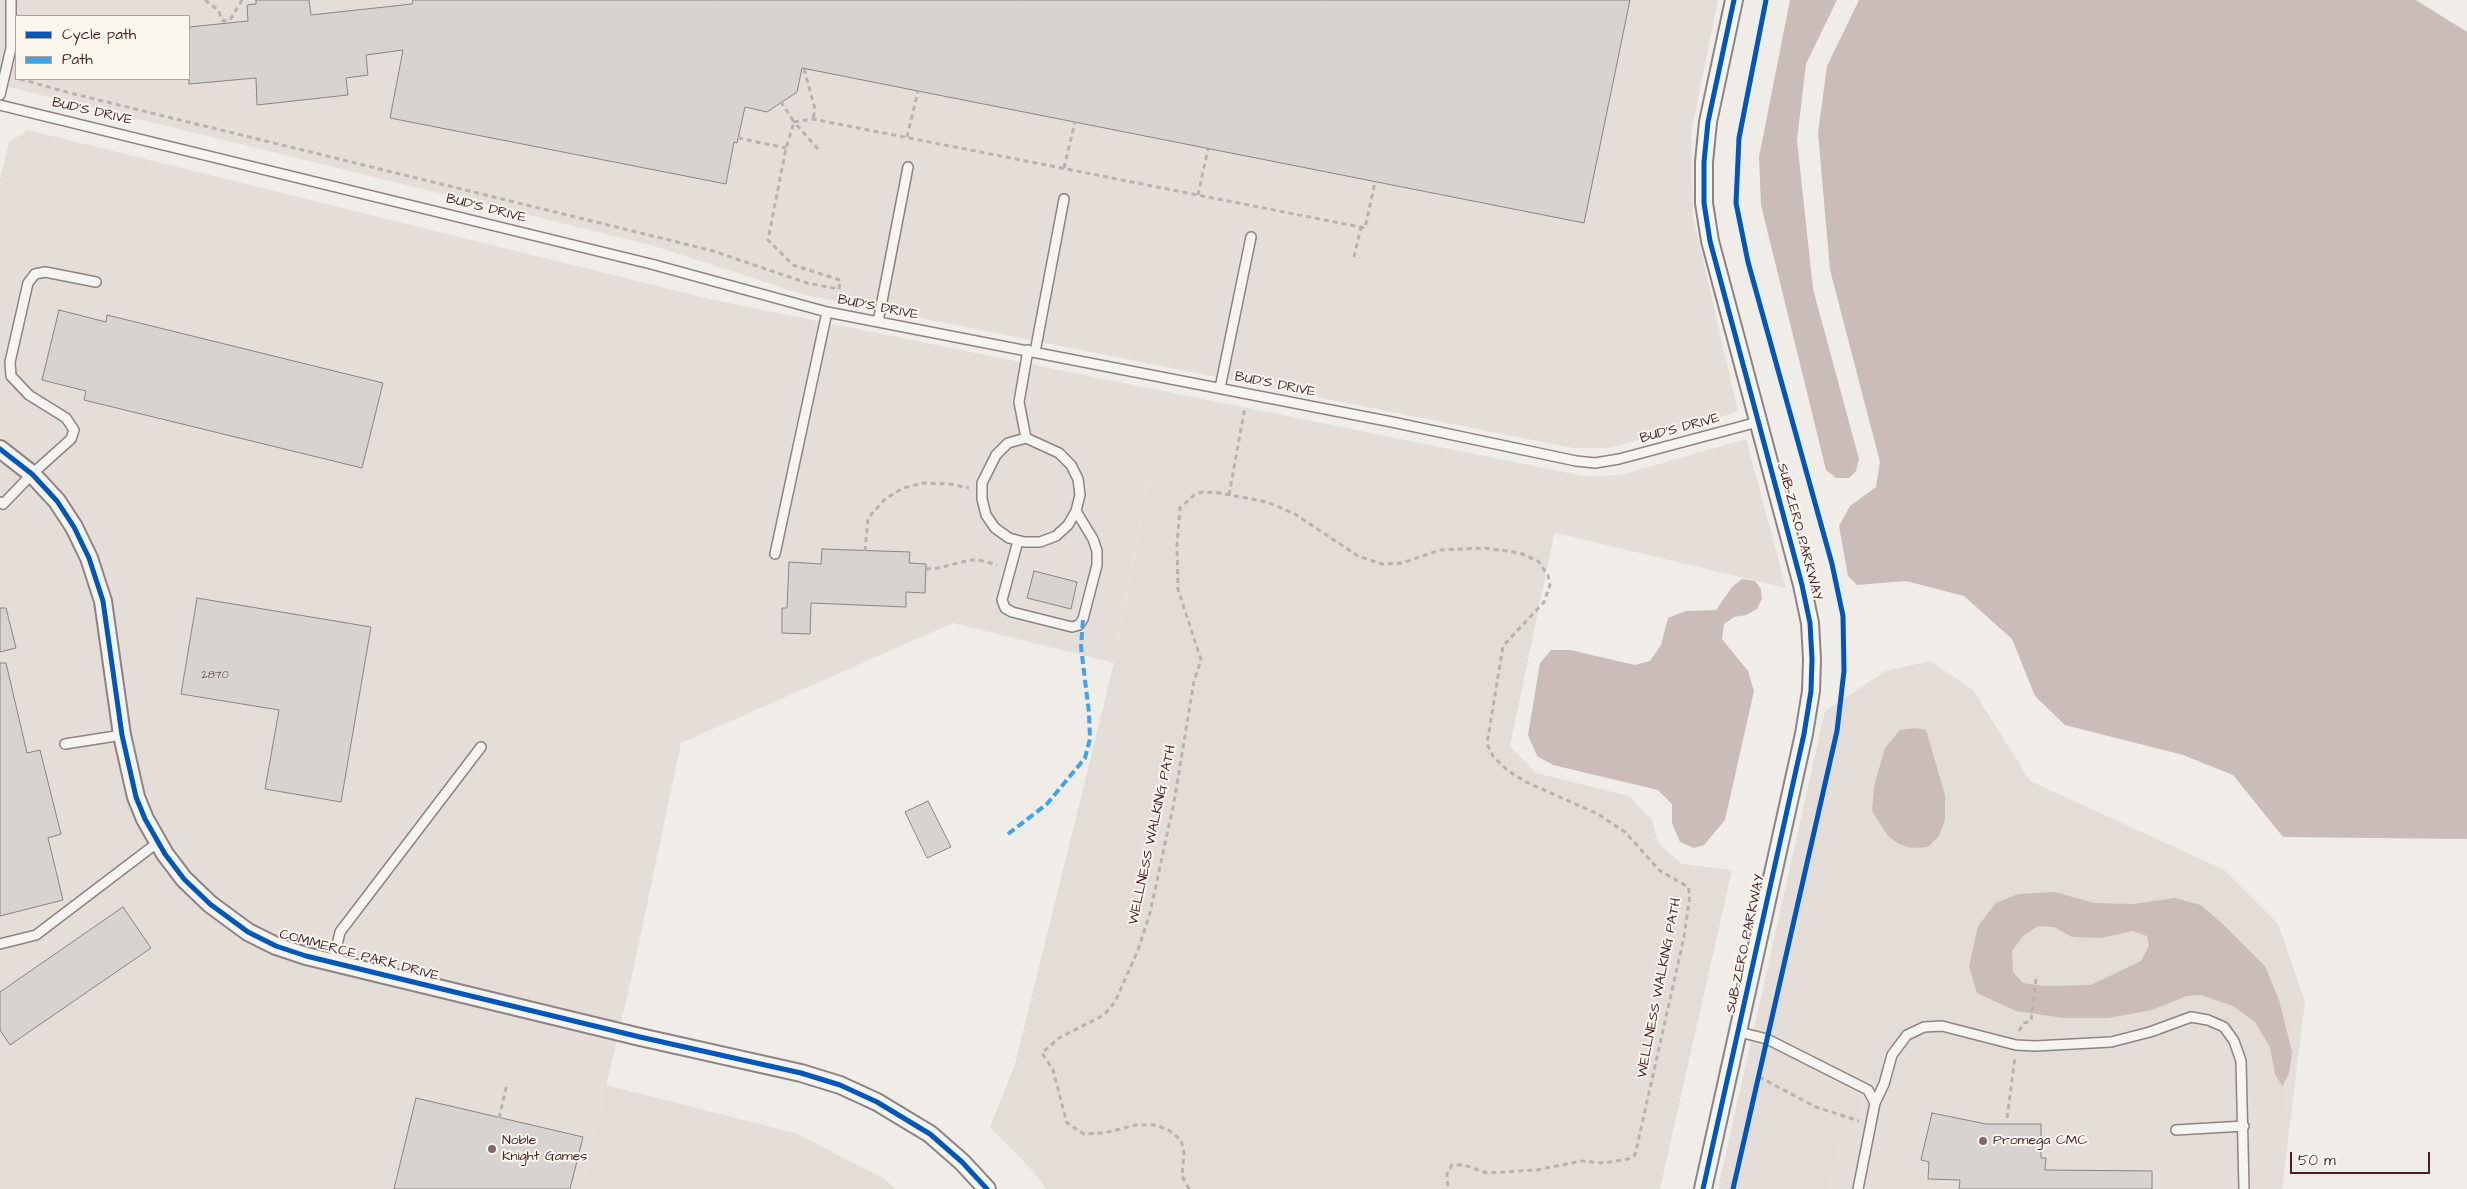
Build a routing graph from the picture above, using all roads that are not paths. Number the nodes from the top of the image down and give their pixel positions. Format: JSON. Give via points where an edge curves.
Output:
{"nodes":[{"id":1,"x":11,"y":0,"type":"edge"},
{"id":2,"x":1734,"y":0,"type":"edge"},
{"id":3,"x":0,"y":95,"type":"edge"},
{"id":4,"x":0,"y":105,"type":"edge"},
{"id":5,"x":908,"y":167,"type":"dead end"},
{"id":6,"x":1064,"y":199,"type":"dead end"},
{"id":7,"x":1251,"y":237,"type":"dead end"},
{"id":8,"x":96,"y":282,"type":"dead end"},
{"id":9,"x":827,"y":312,"type":"junction"},
{"id":10,"x":878,"y":322,"type":"junction"},
{"id":11,"x":1032,"y":351,"type":"junction"},
{"id":12,"x":1220,"y":388,"type":"junction"},
{"id":13,"x":1758,"y":422,"type":"junction"},
{"id":14,"x":1026,"y":438,"type":"junction"},
{"id":15,"x":0,"y":449,"type":"edge"},
{"id":16,"x":32,"y":474,"type":"junction"},
{"id":17,"x":0,"y":502,"type":"edge"},
{"id":18,"x":1076,"y":511,"type":"junction"},
{"id":19,"x":1018,"y":541,"type":"junction"},
{"id":20,"x":775,"y":554,"type":"dead end"},
{"id":21,"x":122,"y":735,"type":"junction"},
{"id":22,"x":65,"y":744,"type":"dead end"},
{"id":23,"x":481,"y":747,"type":"dead end"},
{"id":24,"x":157,"y":843,"type":"junction"},
{"id":25,"x":0,"y":944,"type":"edge"},
{"id":26,"x":333,"y":963,"type":"junction"},
{"id":27,"x":1738,"y":1032,"type":"junction"},
{"id":28,"x":1875,"y":1103,"type":"junction"},
{"id":29,"x":2244,"y":1126,"type":"junction"},
{"id":30,"x":2176,"y":1130,"type":"dead end"},
{"id":31,"x":987,"y":1189,"type":"edge"},
{"id":32,"x":1704,"y":1189,"type":"edge"},
{"id":33,"x":1858,"y":1189,"type":"edge"},
{"id":34,"x":2244,"y":1189,"type":"edge"}],
"edges":[{"from":1,"to":3,"type":"lane","via":[[11,48]]},
{"from":2,"to":13,"type":"street","name":"SUB-ZERO PARKWAY","via":[[1708,122],[1704,203],[1710,241]]},
{"from":4,"to":9,"type":"lane","name":"BUD'S DRIVE","via":[[651,264]]},
{"from":5,"to":10,"type":"lane"},
{"from":6,"to":11,"type":"lane"},
{"from":7,"to":12,"type":"lane"},
{"from":8,"to":16,"type":"lane","via":[[45,272],[35,274],[28,283],[10,362],[12,376],[29,395],[66,418],[74,430],[71,439]]},
{"from":9,"to":10,"type":"lane","name":"BUD'S DRIVE"},
{"from":9,"to":20,"type":"lane"},
{"from":10,"to":11,"type":"lane","name":"BUD'S DRIVE"},
{"from":11,"to":12,"type":"lane","name":"BUD'S DRIVE"},
{"from":11,"to":14,"type":"lane","via":[[1019,402]]},
{"from":12,"to":13,"type":"lane","name":"BUD'S DRIVE","via":[[1595,463]]},
{"from":13,"to":27,"type":"street","name":"SUB-ZERO PARKWAY","via":[[1810,623],[1811,691]]},
{"from":14,"to":18,"type":"lane","via":[[1059,453],[1071,464],[1078,479],[1080,495]]},
{"from":14,"to":19,"type":"lane","via":[[1008,444],[996,455],[982,483],[986,515],[1009,538]]},
{"from":15,"to":16,"type":"street","name":"COMMERCE PARK DRIVE"},
{"from":16,"to":17,"type":"lane","via":[[3,504]]},
{"from":16,"to":21,"type":"street","name":"COMMERCE PARK DRIVE","via":[[57,501],[74,527],[97,577]]},
{"from":18,"to":19,"type":"lane","via":[[1056,536],[1040,542]]},
{"from":18,"to":19,"type":"lane","via":[[1097,550],[1097,565],[1079,625],[1072,627],[1005,608],[1002,600]]},
{"from":21,"to":22,"type":"lane"},
{"from":21,"to":24,"type":"street","name":"COMMERCE PARK DRIVE","via":[[136,798]]},
{"from":23,"to":26,"type":"lane","via":[[340,932]]},
{"from":24,"to":25,"type":"lane","via":[[36,935]]},
{"from":24,"to":26,"type":"street","name":"COMMERCE PARK DRIVE","via":[[184,878],[210,904],[248,932],[276,946]]},
{"from":26,"to":31,"type":"street","name":"COMMERCE PARK DRIVE","via":[[840,1085],[877,1102],[930,1134]]},
{"from":27,"to":28,"type":"lane","via":[[1767,1039],[1855,1082],[1868,1090]]},
{"from":27,"to":32,"type":"street","name":"SUB-ZERO PARKWAY"},
{"from":28,"to":29,"type":"lane","via":[[1892,1055],[1907,1035],[1924,1027],[1942,1026],[2016,1045],[2072,1045],[2111,1042],[2191,1017],[2224,1027],[2234,1041],[2241,1061]]},
{"from":28,"to":33,"type":"lane"},
{"from":29,"to":30,"type":"lane"},
{"from":29,"to":34,"type":"lane"}]}
